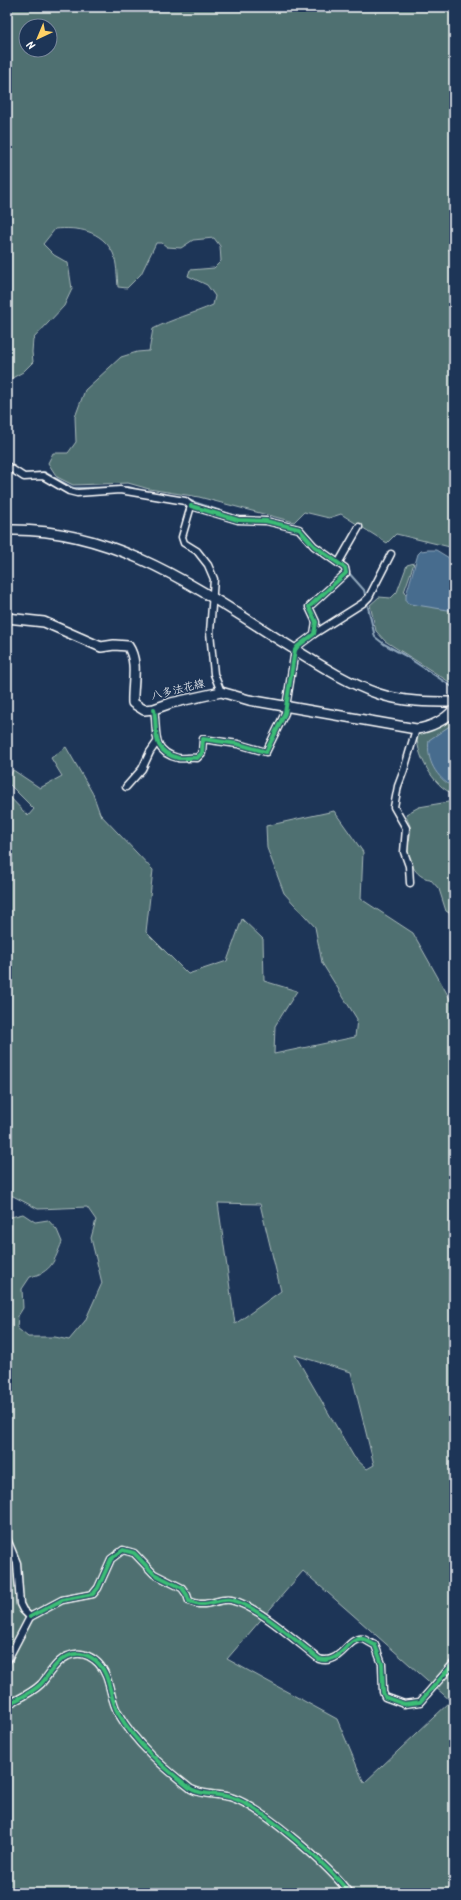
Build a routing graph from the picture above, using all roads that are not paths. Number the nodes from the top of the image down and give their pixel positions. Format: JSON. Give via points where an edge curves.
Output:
{"nodes":[{"id":1,"x":7,"y":466,"type":"edge"},
{"id":2,"x":190,"y":506,"type":"junction"},
{"id":3,"x":358,"y":527,"type":"dead end"},
{"id":4,"x":7,"y":530,"type":"edge"},
{"id":5,"x":391,"y":554,"type":"dead end"},
{"id":6,"x":339,"y":562,"type":"junction"},
{"id":7,"x":214,"y":598,"type":"junction"},
{"id":8,"x":7,"y":618,"type":"edge"},
{"id":9,"x":314,"y":634,"type":"junction"},
{"id":10,"x":295,"y":650,"type":"junction"},
{"id":11,"x":221,"y":692,"type":"junction"},
{"id":12,"x":454,"y":702,"type":"edge"},
{"id":13,"x":287,"y":706,"type":"junction"},
{"id":14,"x":154,"y":709,"type":"junction"},
{"id":15,"x":454,"y":709,"type":"edge"},
{"id":16,"x":416,"y":729,"type":"junction"},
{"id":17,"x":157,"y":742,"type":"junction"},
{"id":18,"x":126,"y":787,"type":"dead end"},
{"id":19,"x":410,"y":883,"type":"dead end"},
{"id":20,"x":7,"y":1539,"type":"edge"},
{"id":21,"x":30,"y":1617,"type":"junction"},
{"id":22,"x":7,"y":1661,"type":"edge"},
{"id":23,"x":454,"y":1663,"type":"edge"},
{"id":24,"x":7,"y":1705,"type":"edge"},
{"id":25,"x":348,"y":1893,"type":"edge"}],
"edges":[{"from":1,"to":2,"type":"street","via":[[24,477],[44,476],[77,493],[120,490],[186,501]]},
{"from":2,"to":6,"type":"street","via":[[238,520],[266,521],[299,529],[314,546]]},
{"from":2,"to":7,"type":"street","via":[[182,537],[184,543],[197,552],[208,565],[214,579]]},
{"from":3,"to":6,"type":"street"},
{"from":4,"to":7,"type":"main road","via":[[48,532],[98,543],[140,558]]},
{"from":5,"to":9,"type":"street","via":[[363,604]]},
{"from":6,"to":9,"type":"street","via":[[346,573],[309,607],[316,622]]},
{"from":7,"to":10,"type":"main road"},
{"from":7,"to":11,"type":"street","via":[[210,632],[214,674]]},
{"from":8,"to":14,"type":"main road","name":"八多法花線","via":[[44,622],[101,647],[128,646],[132,652],[134,672],[133,703],[144,710]]},
{"from":9,"to":10,"type":"street"},
{"from":10,"to":12,"type":"main road","via":[[355,684],[379,694],[424,702]]},
{"from":10,"to":13,"type":"street"},
{"from":11,"to":13,"type":"main road","name":"八多法花線","via":[[249,700]]},
{"from":11,"to":14,"type":"main road","name":"八多法花線"},
{"from":13,"to":16,"type":"main road","name":"八多法花線"},
{"from":13,"to":17,"type":"street","via":[[266,752],[238,744],[203,739],[202,753],[197,758],[179,758],[165,753]]},
{"from":14,"to":17,"type":"street"},
{"from":15,"to":16,"type":"main road","name":"八多法花線","via":[[443,719]]},
{"from":16,"to":19,"type":"street","via":[[394,807],[406,828],[404,845]]},
{"from":17,"to":18,"type":"street","via":[[142,769]]},
{"from":20,"to":21,"type":"street","via":[[17,1563],[20,1604],[22,1610]]},
{"from":21,"to":22,"type":"street"},
{"from":21,"to":23,"type":"street","via":[[62,1600],[93,1594],[111,1559],[123,1550],[134,1553],[154,1574],[182,1588],[189,1601],[201,1604],[232,1600],[254,1611],[324,1661],[334,1659],[358,1640],[363,1639],[375,1645],[382,1664],[383,1692],[390,1700],[404,1704],[420,1702]]},
{"from":24,"to":25,"type":"street","via":[[41,1684],[51,1670],[66,1657],[76,1653],[92,1658],[105,1671],[118,1713],[150,1755],[198,1793],[233,1798],[270,1820],[339,1880]]}]}
